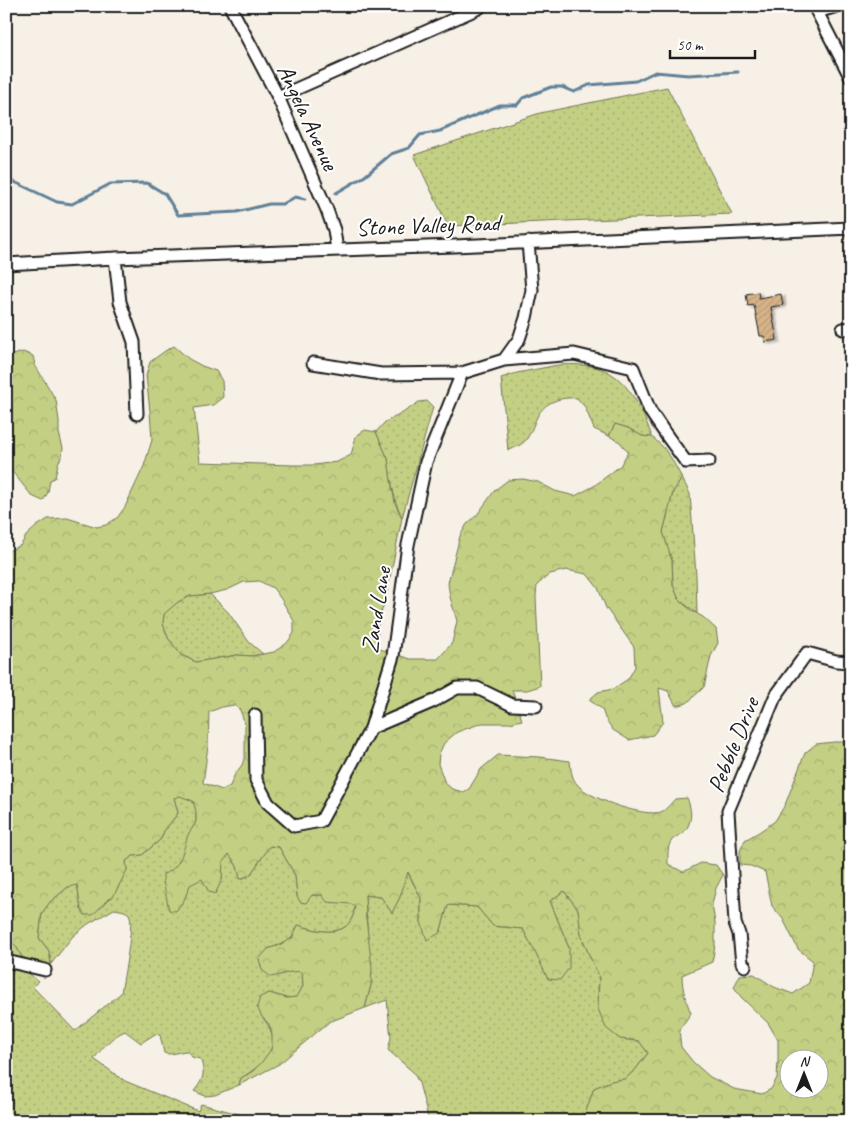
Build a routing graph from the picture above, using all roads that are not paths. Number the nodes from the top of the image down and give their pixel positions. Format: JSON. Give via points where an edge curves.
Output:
{"nodes":[{"id":1,"x":230,"y":6,"type":"edge"},
{"id":2,"x":837,"y":6,"type":"edge"},
{"id":3,"x":479,"y":8,"type":"dead end"},
{"id":4,"x":816,"y":9,"type":"edge"},
{"id":5,"x":851,"y":78,"type":"edge"},
{"id":6,"x":278,"y":97,"type":"junction"},
{"id":7,"x":851,"y":228,"type":"edge"},
{"id":8,"x":528,"y":242,"type":"junction"},
{"id":9,"x":337,"y":250,"type":"junction"},
{"id":10,"x":115,"y":258,"type":"junction"},
{"id":11,"x":7,"y":261,"type":"edge"},
{"id":12,"x":504,"y":360,"type":"junction"},
{"id":13,"x":313,"y":363,"type":"dead end"},
{"id":14,"x":462,"y":373,"type":"junction"},
{"id":15,"x":137,"y":414,"type":"dead end"},
{"id":16,"x":709,"y":461,"type":"dead end"},
{"id":17,"x":851,"y":662,"type":"edge"},
{"id":18,"x":536,"y":706,"type":"dead end"},
{"id":19,"x":255,"y":715,"type":"dead end"},
{"id":20,"x":371,"y":728,"type":"junction"},
{"id":21,"x":6,"y":961,"type":"edge"},
{"id":22,"x":745,"y":966,"type":"dead end"},
{"id":23,"x":45,"y":970,"type":"dead end"}],
"edges":[{"from":1,"to":6,"type":"street","name":"Angela Avenue"},
{"from":2,"to":4,"type":"street"},
{"from":3,"to":6,"type":"street"},
{"from":4,"to":5,"type":"street"},
{"from":6,"to":9,"type":"street","name":"Angela Avenue","via":[[328,210]]},
{"from":7,"to":8,"type":"street","name":"Stone Valley Road"},
{"from":8,"to":9,"type":"street","name":"Stone Valley Road"},
{"from":8,"to":12,"type":"street","via":[[532,290],[519,339]]},
{"from":9,"to":10,"type":"street","name":"Stone Valley Road"},
{"from":10,"to":11,"type":"street","name":"Stone Valley Road"},
{"from":10,"to":15,"type":"street","via":[[120,302],[134,342]]},
{"from":12,"to":14,"type":"street"},
{"from":12,"to":16,"type":"street","via":[[574,354],[633,368],[650,411],[686,462]]},
{"from":13,"to":14,"type":"street","via":[[381,374]]},
{"from":14,"to":20,"type":"street","name":"Zand Lane","via":[[426,462],[408,545],[392,656]]},
{"from":17,"to":22,"type":"street","name":"Pebble Drive","via":[[807,653],[775,697],[728,811],[735,923]]},
{"from":18,"to":20,"type":"street","via":[[512,705],[477,688],[457,688]]},
{"from":19,"to":20,"type":"street","name":"Zand Lane","via":[[256,780],[268,803],[294,826],[322,821]]},
{"from":21,"to":23,"type":"street"}]}
